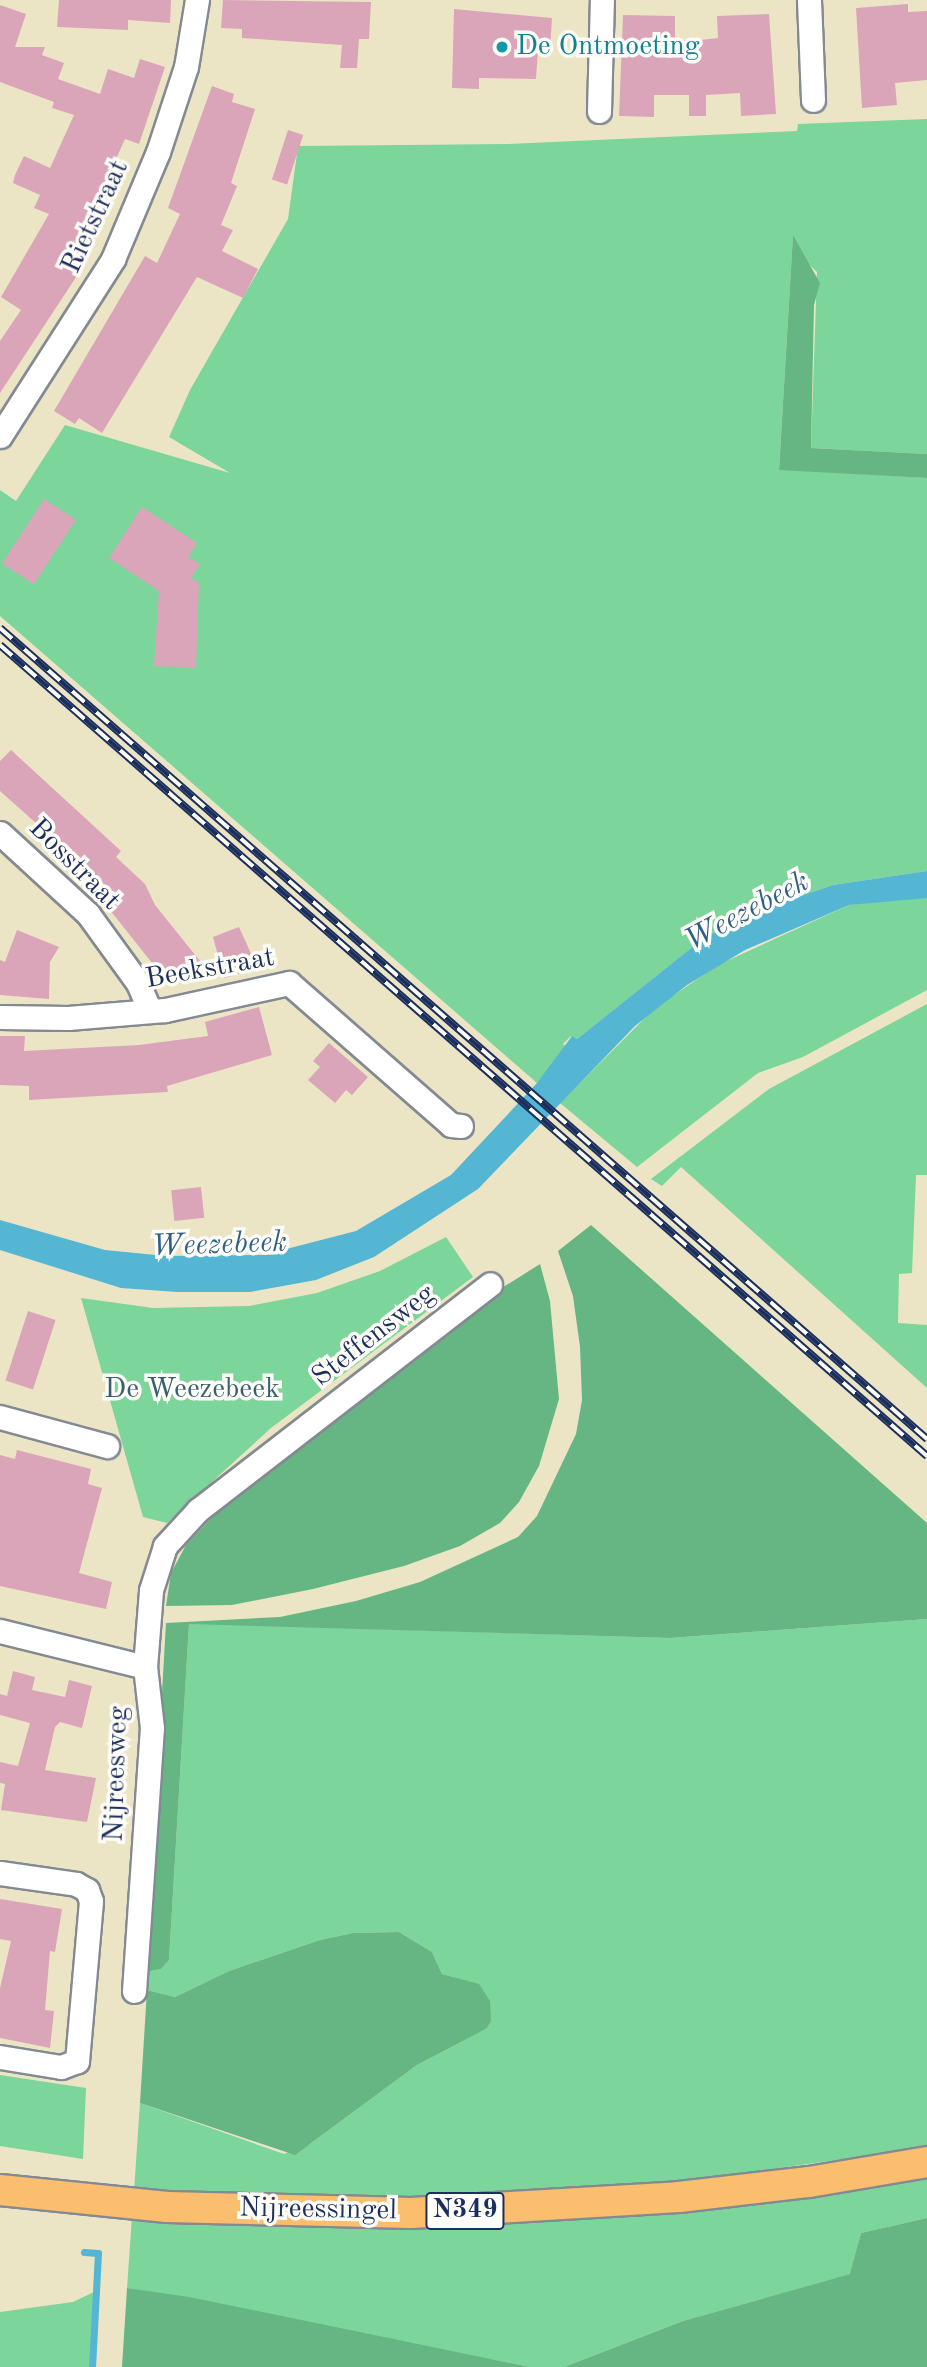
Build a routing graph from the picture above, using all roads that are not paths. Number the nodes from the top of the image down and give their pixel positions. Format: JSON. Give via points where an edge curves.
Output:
{"nodes":[{"id":1,"x":197,"y":0,"type":"edge"},
{"id":2,"x":602,"y":0,"type":"edge"},
{"id":3,"x":809,"y":0,"type":"edge"},
{"id":4,"x":813,"y":100,"type":"dead end"},
{"id":5,"x":599,"y":111,"type":"dead end"},
{"id":6,"x":0,"y":436,"type":"edge"},
{"id":7,"x":0,"y":833,"type":"edge"},
{"id":8,"x":150,"y":1011,"type":"junction"},
{"id":9,"x":0,"y":1017,"type":"edge"},
{"id":10,"x":461,"y":1126,"type":"dead end"},
{"id":11,"x":489,"y":1284,"type":"dead end"},
{"id":12,"x":0,"y":1417,"type":"edge"},
{"id":13,"x":107,"y":1446,"type":"dead end"},
{"id":14,"x":0,"y":1631,"type":"edge"},
{"id":15,"x":145,"y":1667,"type":"junction"},
{"id":16,"x":0,"y":1873,"type":"edge"},
{"id":17,"x":134,"y":1991,"type":"dead end"},
{"id":18,"x":0,"y":2057,"type":"edge"},
{"id":19,"x":927,"y":2162,"type":"edge"},
{"id":20,"x":0,"y":2190,"type":"edge"}],
"edges":[{"from":1,"to":6,"type":"street","name":"Rietstraat","via":[[186,67],[158,152],[113,259]]},
{"from":2,"to":5,"type":"street"},
{"from":3,"to":4,"type":"street"},
{"from":7,"to":8,"type":"street","name":"Bosstraat","via":[[88,914],[138,984]]},
{"from":8,"to":9,"type":"street","name":"Beekstraat","via":[[68,1018]]},
{"from":8,"to":10,"type":"street","name":"Beekstraat","via":[[289,983],[451,1125]]},
{"from":11,"to":15,"type":"street","name":"Steffensweg","via":[[181,1527],[165,1546],[151,1590]]},
{"from":12,"to":13,"type":"street"},
{"from":14,"to":15,"type":"street","name":"Nijreesweg"},
{"from":15,"to":17,"type":"street","name":"Nijreesweg","via":[[152,1728]]},
{"from":16,"to":18,"type":"street","via":[[87,1890],[91,1901],[77,2061],[61,2067]]},
{"from":19,"to":20,"type":"main road","name":"Nijreessingel","number":"N349","via":[[680,2197],[411,2213],[167,2207]]}]}
